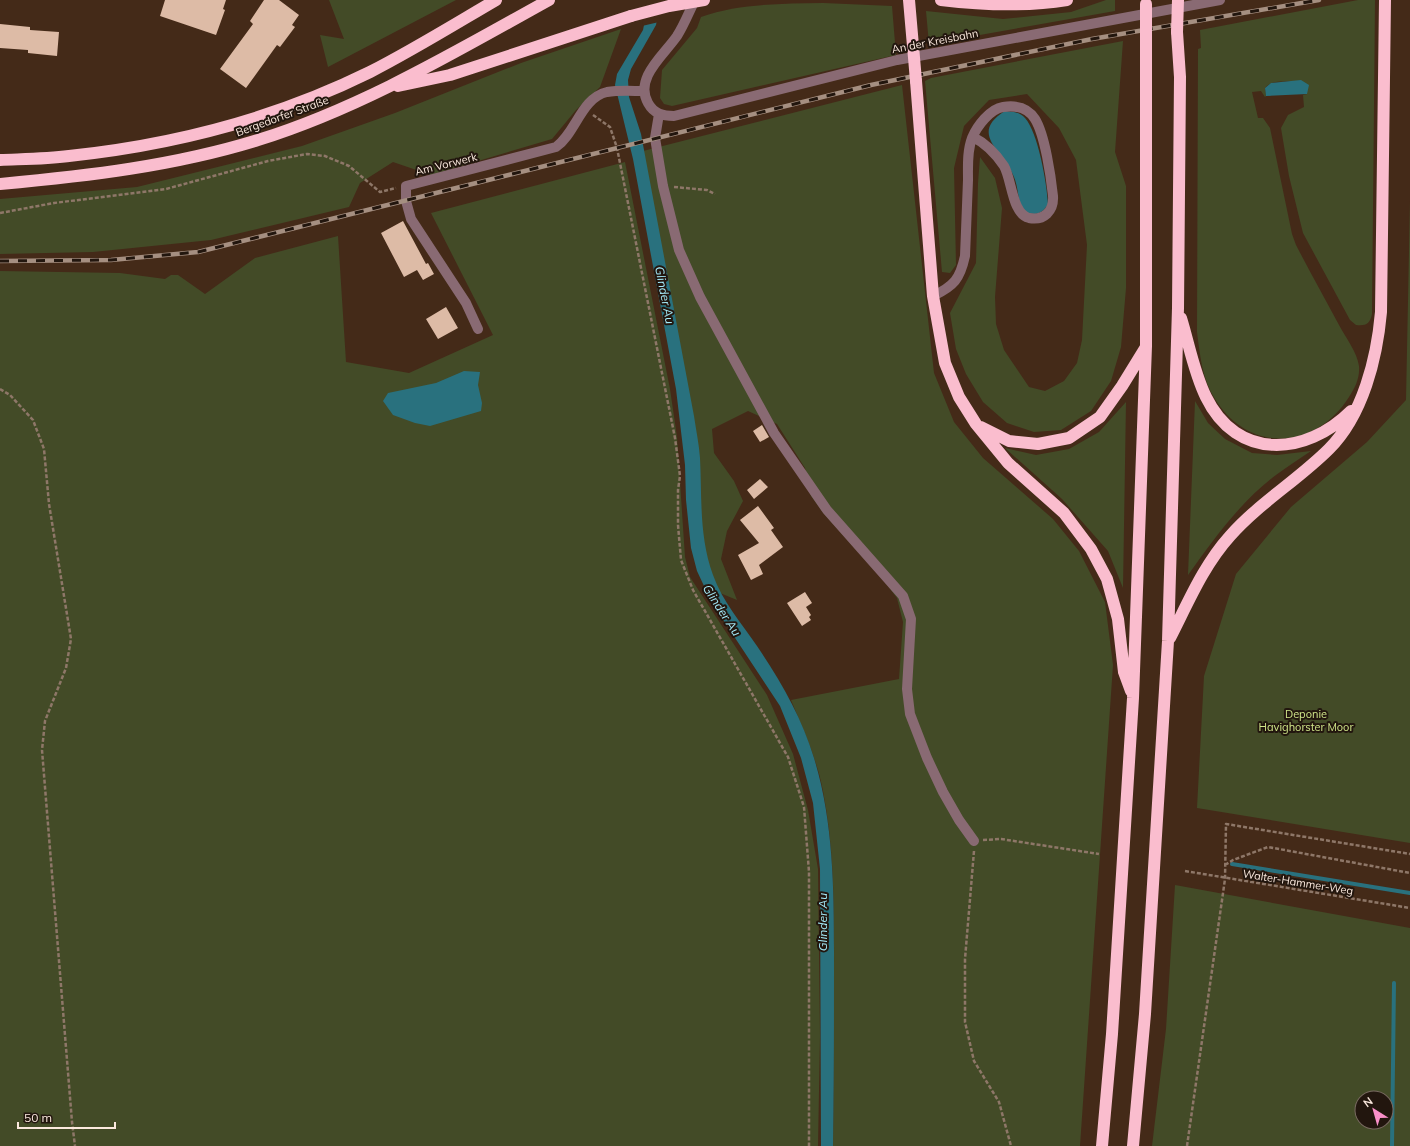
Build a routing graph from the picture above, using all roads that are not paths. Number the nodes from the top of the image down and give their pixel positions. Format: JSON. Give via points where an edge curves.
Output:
{"nodes":[{"id":1,"x":496,"y":0,"type":"edge"},
{"id":2,"x":549,"y":0,"type":"edge"},
{"id":3,"x":695,"y":0,"type":"edge"},
{"id":4,"x":704,"y":0,"type":"edge"},
{"id":5,"x":909,"y":0,"type":"edge"},
{"id":6,"x":941,"y":0,"type":"edge"},
{"id":7,"x":1067,"y":0,"type":"edge"},
{"id":8,"x":1178,"y":0,"type":"edge"},
{"id":9,"x":1220,"y":0,"type":"edge"},
{"id":10,"x":1385,"y":0,"type":"edge"},
{"id":11,"x":1146,"y":2,"type":"edge"},
{"id":12,"x":385,"y":89,"type":"junction"},
{"id":13,"x":644,"y":91,"type":"junction"},
{"id":14,"x":659,"y":114,"type":"junction"},
{"id":15,"x":973,"y":136,"type":"junction"},
{"id":16,"x":0,"y":160,"type":"edge"},
{"id":17,"x":0,"y":184,"type":"edge"},
{"id":18,"x":933,"y":296,"type":"junction"},
{"id":19,"x":1178,"y":308,"type":"junction"},
{"id":20,"x":478,"y":329,"type":"dead end"},
{"id":21,"x":1146,"y":346,"type":"junction"},
{"id":22,"x":1356,"y":406,"type":"junction"},
{"id":23,"x":976,"y":424,"type":"junction"},
{"id":24,"x":1168,"y":641,"type":"junction"},
{"id":25,"x":1134,"y":698,"type":"junction"},
{"id":26,"x":974,"y":840,"type":"road end"},
{"id":27,"x":1102,"y":1146,"type":"edge"},
{"id":28,"x":1133,"y":1146,"type":"edge"}],
"edges":[{"from":1,"to":16,"type":"highway","name":"Bergedorfer Straße","via":[[370,72],[301,101],[225,127],[159,143],[99,152]]},
{"from":2,"to":12,"type":"highway","name":"Bergedorfer Straße"},
{"from":3,"to":13,"type":"street","via":[[677,36],[652,69]]},
{"from":4,"to":12,"type":"highway","bridge":true,"via":[[631,16],[450,75]]},
{"from":5,"to":18,"type":"highway","bridge":true},
{"from":6,"to":7,"type":"highway","via":[[1014,5]]},
{"from":8,"to":19,"type":"highway","bridge":true},
{"from":9,"to":14,"type":"street","name":"An der Kreisbahn","via":[[897,60],[674,116]]},
{"from":10,"to":22,"type":"highway","via":[[1381,312],[1374,363]]},
{"from":11,"to":21,"type":"highway","bridge":true},
{"from":12,"to":17,"type":"highway","name":"Bergedorfer Straße","via":[[293,128],[211,152],[121,171]]},
{"from":13,"to":14,"type":"street","via":[[650,107]]},
{"from":13,"to":20,"type":"street","name":"Am Vorwerk","via":[[614,91],[600,95],[584,110],[569,135],[556,147],[406,186],[406,201],[411,219],[466,303]]},
{"from":14,"to":26,"type":"street","via":[[655,138],[663,186],[682,256],[700,297],[774,433],[827,510],[903,596],[911,619],[907,688],[910,714],[943,792]]},
{"from":15,"to":15,"type":"street","via":[[989,115],[1001,107],[1014,105],[1024,109],[1035,119],[1048,164],[1053,198],[1048,215],[1037,219],[1020,214],[1004,166]]},
{"from":15,"to":18,"type":"street","via":[[969,155],[966,256],[962,271],[949,289]]},
{"from":18,"to":23,"type":"highway","via":[[945,363],[959,397]]},
{"from":19,"to":22,"type":"highway","via":[[1206,397],[1224,423],[1241,436],[1253,442],[1280,446],[1308,440],[1335,425]]},
{"from":19,"to":24,"type":"highway"},
{"from":21,"to":23,"type":"highway","via":[[1100,417],[1069,438],[1038,444],[1009,441]]},
{"from":21,"to":25,"type":"highway"},
{"from":22,"to":24,"type":"highway","via":[[1341,436],[1329,449],[1249,516],[1211,559]]},
{"from":23,"to":25,"type":"highway","via":[[1008,463],[1064,513],[1091,549],[1107,579],[1118,619],[1124,672]]},
{"from":24,"to":28,"type":"highway","via":[[1146,1014]]},
{"from":25,"to":27,"type":"highway"}]}
